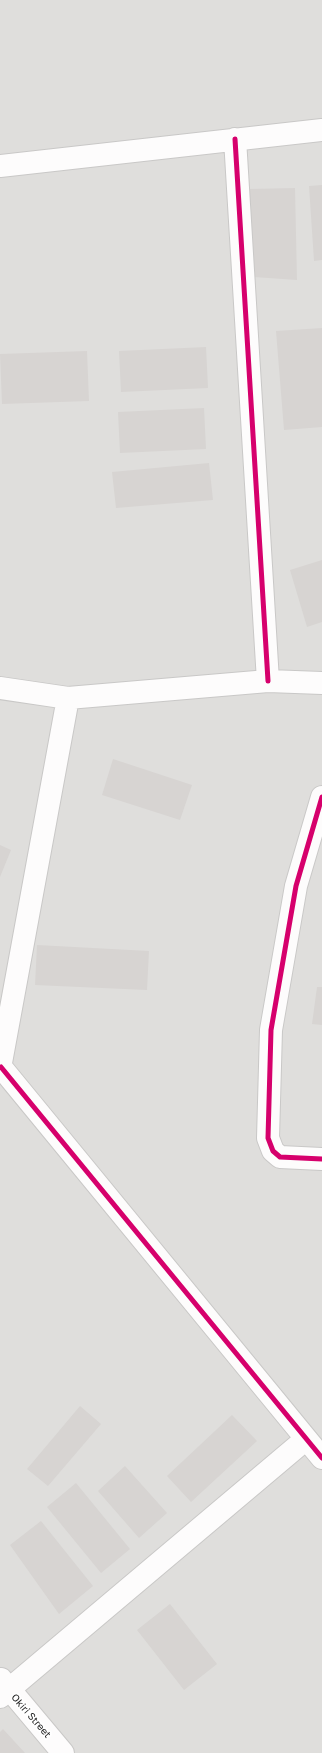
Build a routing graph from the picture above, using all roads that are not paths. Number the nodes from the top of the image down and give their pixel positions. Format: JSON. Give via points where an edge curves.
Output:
{"nodes":[{"id":1,"x":322,"y":130,"type":"edge"},
{"id":2,"x":235,"y":139,"type":"junction"},
{"id":3,"x":0,"y":166,"type":"edge"},
{"id":4,"x":268,"y":681,"type":"junction"},
{"id":5,"x":322,"y":684,"type":"edge"},
{"id":6,"x":0,"y":688,"type":"edge"},
{"id":7,"x":68,"y":698,"type":"junction"},
{"id":8,"x":322,"y":797,"type":"edge"},
{"id":9,"x":0,"y":1067,"type":"edge"},
{"id":10,"x":322,"y":1159,"type":"edge"},
{"id":11,"x":306,"y":1439,"type":"junction"},
{"id":12,"x":322,"y":1458,"type":"edge"},
{"id":13,"x":3,"y":1688,"type":"edge"},
{"id":14,"x":63,"y":1753,"type":"edge"}],
"edges":[{"from":1,"to":2,"type":"street"},
{"from":2,"to":3,"type":"street"},
{"from":2,"to":4,"type":"street"},
{"from":4,"to":5,"type":"street"},
{"from":4,"to":7,"type":"street"},
{"from":6,"to":7,"type":"street"},
{"from":7,"to":9,"type":"street"},
{"from":8,"to":10,"type":"street","via":[[296,886],[271,1030],[268,1138],[273,1151],[280,1157]]},
{"from":9,"to":11,"type":"street"},
{"from":11,"to":12,"type":"street"},
{"from":11,"to":13,"type":"street"},
{"from":13,"to":14,"type":"street","name":"Okiri Street"}]}
